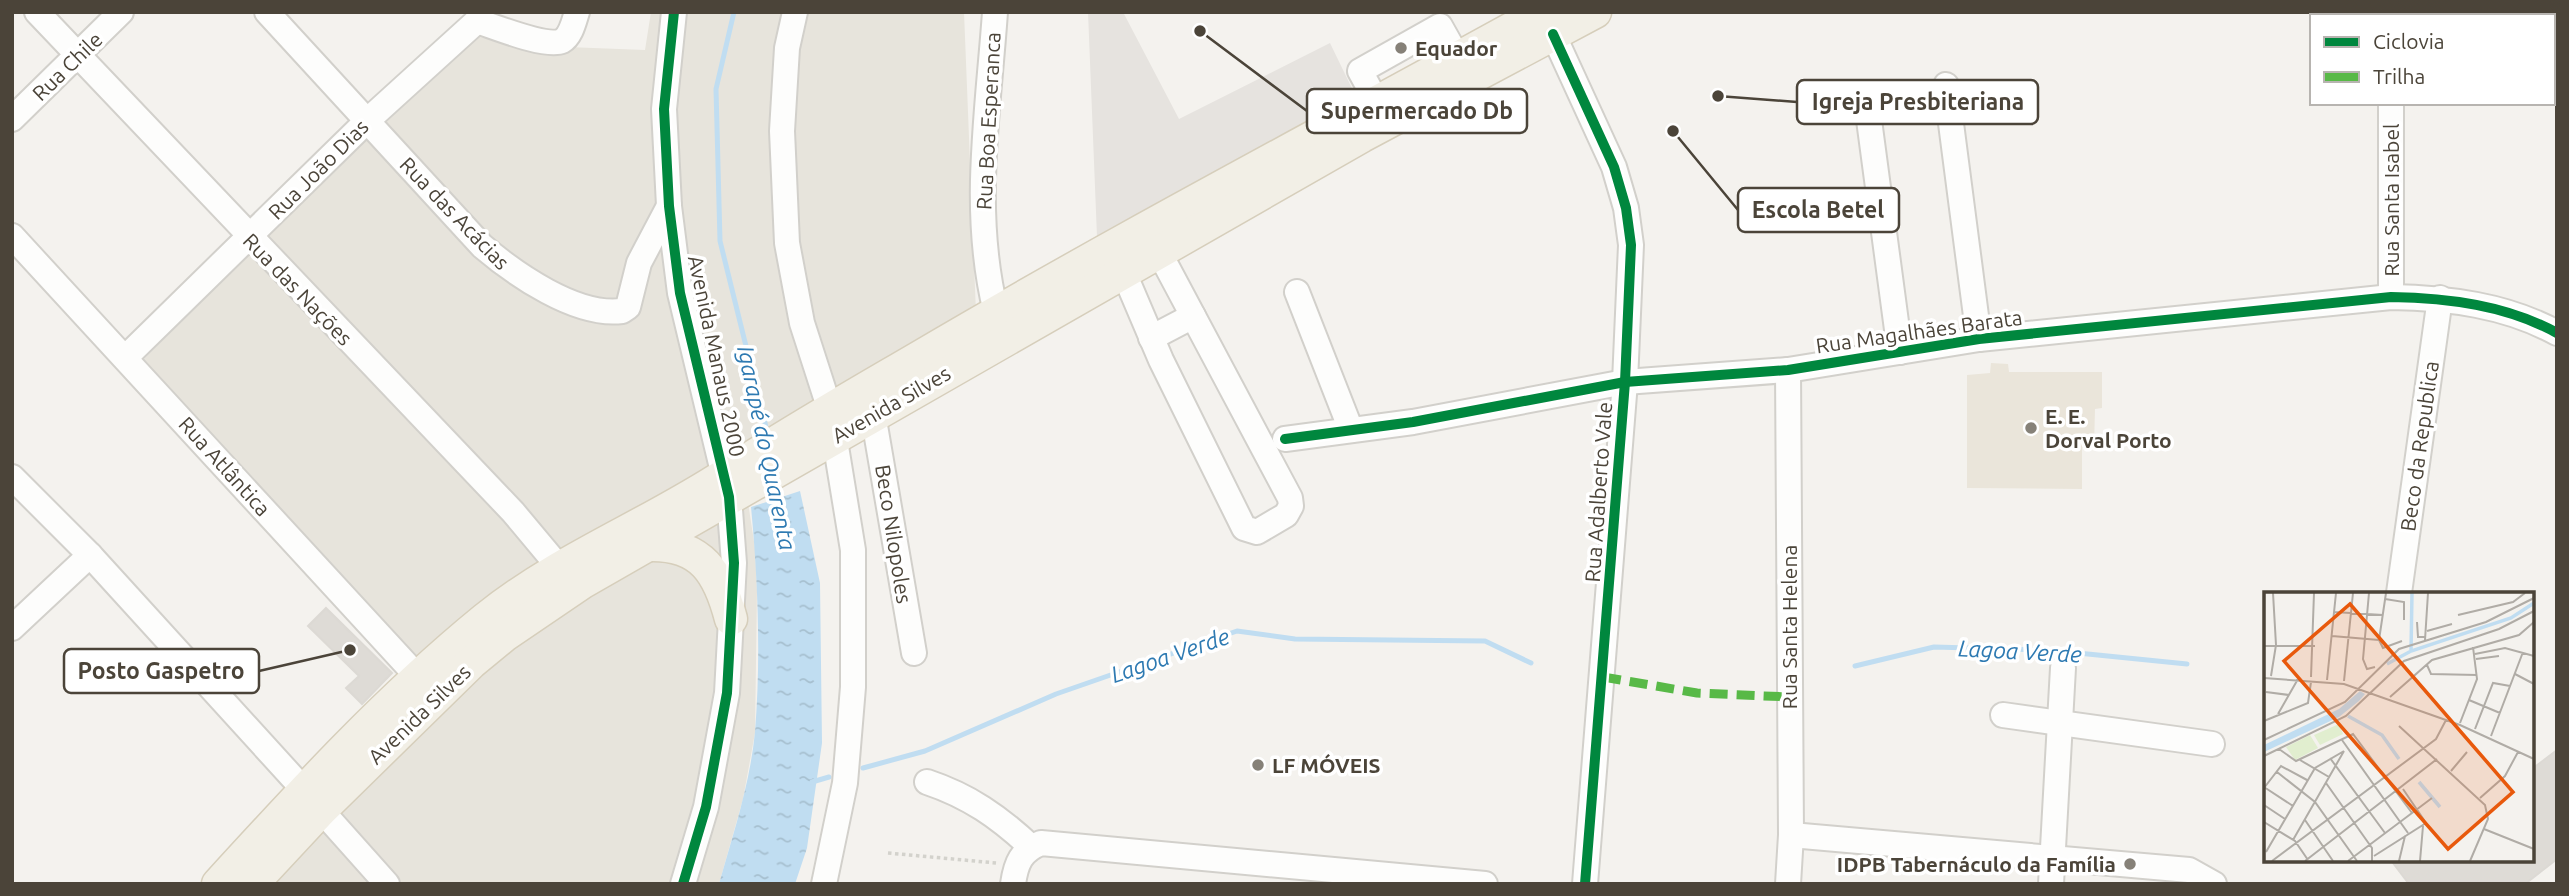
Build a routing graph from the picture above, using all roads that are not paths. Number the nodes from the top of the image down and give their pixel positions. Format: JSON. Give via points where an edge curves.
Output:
{"nodes":[{"id":1,"x":37,"y":12,"type":"edge"},
{"id":2,"x":121,"y":12,"type":"edge"},
{"id":3,"x":267,"y":12,"type":"edge"},
{"id":4,"x":577,"y":12,"type":"edge"},
{"id":5,"x":674,"y":12,"type":"edge"},
{"id":6,"x":795,"y":12,"type":"edge"},
{"id":7,"x":995,"y":12,"type":"edge"},
{"id":8,"x":1595,"y":12,"type":"edge"},
{"id":9,"x":474,"y":16,"type":"edge"},
{"id":10,"x":1548,"y":23,"type":"edge"},
{"id":11,"x":77,"y":56,"type":"junction"},
{"id":12,"x":1946,"y":85,"type":"dead end"},
{"id":13,"x":1867,"y":105,"type":"dead end"},
{"id":14,"x":2392,"y":105,"type":"edge"},
{"id":15,"x":12,"y":119,"type":"edge"},
{"id":16,"x":368,"y":120,"type":"junction"},
{"id":17,"x":669,"y":206,"type":"junction"},
{"id":18,"x":12,"y":236,"type":"edge"},
{"id":19,"x":249,"y":238,"type":"junction"},
{"id":20,"x":1159,"y":252,"type":"junction"},
{"id":21,"x":1124,"y":273,"type":"junction"},
{"id":22,"x":1297,"y":292,"type":"dead end"},
{"id":23,"x":2391,"y":297,"type":"junction"},
{"id":24,"x":2440,"y":298,"type":"junction"},
{"id":25,"x":996,"y":312,"type":"junction"},
{"id":26,"x":1193,"y":316,"type":"junction"},
{"id":27,"x":2557,"y":333,"type":"edge"},
{"id":28,"x":1151,"y":338,"type":"junction"},
{"id":29,"x":1979,"y":339,"type":"junction"},
{"id":30,"x":1900,"y":352,"type":"junction"},
{"id":31,"x":126,"y":357,"type":"junction"},
{"id":32,"x":1788,"y":370,"type":"junction"},
{"id":33,"x":1625,"y":382,"type":"junction"},
{"id":34,"x":873,"y":414,"type":"junction"},
{"id":35,"x":832,"y":423,"type":"junction"},
{"id":36,"x":1351,"y":430,"type":"junction"},
{"id":37,"x":1285,"y":439,"type":"dead end"},
{"id":38,"x":12,"y":477,"type":"edge"},
{"id":39,"x":732,"y":483,"type":"junction"},
{"id":40,"x":650,"y":545,"type":"junction"},
{"id":41,"x":90,"y":555,"type":"junction"},
{"id":42,"x":559,"y":567,"type":"junction"},
{"id":43,"x":2399,"y":592,"type":"edge"},
{"id":44,"x":731,"y":620,"type":"junction"},
{"id":45,"x":12,"y":628,"type":"edge"},
{"id":46,"x":914,"y":653,"type":"dead end"},
{"id":47,"x":2063,"y":668,"type":"dead end"},
{"id":48,"x":427,"y":686,"type":"junction"},
{"id":49,"x":2003,"y":715,"type":"dead end"},
{"id":50,"x":2059,"y":724,"type":"junction"},
{"id":51,"x":2212,"y":744,"type":"dead end"},
{"id":52,"x":927,"y":782,"type":"dead end"},
{"id":53,"x":312,"y":800,"type":"junction"},
{"id":54,"x":1791,"y":835,"type":"junction"},
{"id":55,"x":1020,"y":865,"type":"edge"},
{"id":56,"x":2052,"y":872,"type":"edge"},
{"id":57,"x":218,"y":884,"type":"edge"},
{"id":58,"x":252,"y":884,"type":"edge"},
{"id":59,"x":387,"y":884,"type":"edge"},
{"id":60,"x":683,"y":884,"type":"edge"},
{"id":61,"x":824,"y":884,"type":"edge"},
{"id":62,"x":1485,"y":884,"type":"edge"},
{"id":63,"x":1585,"y":884,"type":"edge"},
{"id":64,"x":1788,"y":884,"type":"edge"},
{"id":65,"x":2214,"y":884,"type":"edge"}],
"edges":[{"from":1,"to":11,"type":"street","name":"Rua das Nações"},
{"from":2,"to":11,"type":"street","name":"Rua Chile"},
{"from":3,"to":16,"type":"street","name":"Rua das Acácias"},
{"from":4,"to":9,"type":"street","via":[[568,36],[555,42],[522,36]]},
{"from":5,"to":17,"type":"street","name":"Avenida Manaus 2000","via":[[664,109]]},
{"from":6,"to":35,"type":"street","via":[[787,48],[782,131],[786,243],[802,323]]},
{"from":7,"to":25,"type":"street","name":"Rua Boa Esperanca","via":[[982,171],[983,239]]},
{"from":8,"to":10,"type":"main road","name":"Avenida Silves"},
{"from":9,"to":16,"type":"street","name":"Rua João Dias"},
{"from":10,"to":20,"type":"main road","name":"Avenida Silves"},
{"from":10,"to":25,"type":"main road","name":"Avenida Silves","via":[[1458,58]]},
{"from":10,"to":33,"type":"street","name":"Rua Adalberto Vale","via":[[1615,167],[1626,208],[1631,245]]},
{"from":11,"to":15,"type":"street","name":"Rua Chile"},
{"from":11,"to":19,"type":"street","name":"Rua das Nações"},
{"from":12,"to":29,"type":"street"},
{"from":13,"to":30,"type":"street"},
{"from":14,"to":23,"type":"street","name":"Rua Santa Isabel"},
{"from":16,"to":17,"type":"street","name":"Rua das Acácias","via":[[482,246],[513,272],[587,307],[617,312],[628,307],[639,262]]},
{"from":16,"to":19,"type":"street","name":"Rua João Dias"},
{"from":17,"to":39,"type":"street","name":"Avenida Manaus 2000","via":[[680,293]]},
{"from":18,"to":31,"type":"street","name":"Rua Atlântica"},
{"from":19,"to":31,"type":"street","name":"Rua João Dias"},
{"from":19,"to":42,"type":"street","name":"Rua das Nações","via":[[513,512]]},
{"from":20,"to":21,"type":"main road","name":"Avenida Silves"},
{"from":20,"to":26,"type":"street"},
{"from":21,"to":28,"type":"street"},
{"from":21,"to":34,"type":"main road","name":"Avenida Silves"},
{"from":22,"to":36,"type":"street"},
{"from":23,"to":24,"type":"street","name":"Rua Magalhães Barata"},
{"from":23,"to":29,"type":"street","name":"Rua Magalhães Barata"},
{"from":24,"to":27,"type":"street","name":"Rua Magalhães Barata","via":[[2533,320]]},
{"from":24,"to":43,"type":"street","name":"Beco da Republica"},
{"from":25,"to":35,"type":"main road","name":"Avenida Silves"},
{"from":26,"to":28,"type":"street"},
{"from":26,"to":28,"type":"street","via":[[1290,498],[1286,515],[1257,532],[1244,528]]},
{"from":29,"to":30,"type":"street","name":"Rua Magalhães Barata"},
{"from":30,"to":32,"type":"street","name":"Rua Magalhães Barata"},
{"from":31,"to":48,"type":"street","name":"Rua Atlântica"},
{"from":32,"to":33,"type":"street","name":"Rua Magalhães Barata"},
{"from":32,"to":54,"type":"street","name":"Rua Santa Helena"},
{"from":33,"to":36,"type":"street","name":"Rua Magalhães Barata"},
{"from":33,"to":63,"type":"street","name":"Rua Adalberto Vale"},
{"from":34,"to":35,"type":"main road","name":"Avenida Silves"},
{"from":34,"to":46,"type":"street","name":"Beco Nilopoles"},
{"from":35,"to":39,"type":"main road","name":"Avenida Silves"},
{"from":35,"to":61,"type":"street","via":[[853,550],[853,687],[845,783]]},
{"from":36,"to":37,"type":"street","name":"Rua Magalhães Barata"},
{"from":38,"to":41,"type":"street"},
{"from":39,"to":40,"type":"main road","name":"Avenida Silves"},
{"from":39,"to":42,"type":"main road","name":"Avenida Silves"},
{"from":39,"to":44,"type":"street","name":"Avenida Manaus 2000"},
{"from":40,"to":44,"type":"main road","via":[[671,544],[707,564],[725,594]]},
{"from":40,"to":48,"type":"main road","name":"Avenida Silves","via":[[583,582]]},
{"from":41,"to":45,"type":"street"},
{"from":41,"to":53,"type":"street"},
{"from":42,"to":48,"type":"main road","name":"Avenida Silves","via":[[489,616]]},
{"from":44,"to":60,"type":"street","name":"Avenida Manaus 2000","via":[[727,693],[706,807]]},
{"from":47,"to":50,"type":"street"},
{"from":48,"to":53,"type":"main road","name":"Avenida Silves"},
{"from":49,"to":50,"type":"street"},
{"from":50,"to":51,"type":"street"},
{"from":50,"to":56,"type":"street"},
{"from":52,"to":55,"type":"street","via":[[997,815]]},
{"from":53,"to":57,"type":"main road","name":"Avenida Silves"},
{"from":53,"to":58,"type":"main road","name":"Avenida Silves"},
{"from":53,"to":59,"type":"street"},
{"from":54,"to":56,"type":"street"},
{"from":54,"to":64,"type":"street","name":"Rua Santa Helena"},
{"from":55,"to":62,"type":"street","via":[[1041,843]]},
{"from":56,"to":65,"type":"street","via":[[2189,870]]}]}
